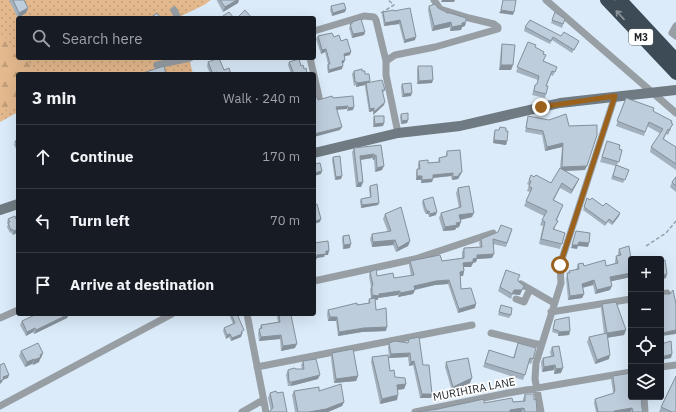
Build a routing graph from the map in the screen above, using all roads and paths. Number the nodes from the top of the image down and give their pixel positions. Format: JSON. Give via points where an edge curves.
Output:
{"nodes":[{"id":1,"x":388,"y":0,"type":"edge"},
{"id":2,"x":434,"y":0,"type":"edge"},
{"id":3,"x":546,"y":0,"type":"edge"},
{"id":4,"x":606,"y":0,"type":"edge"},
{"id":5,"x":621,"y":0,"type":"edge"},
{"id":6,"x":174,"y":10,"type":"dead end"},
{"id":7,"x":177,"y":16,"type":"edge"},
{"id":8,"x":376,"y":20,"type":"junction"},
{"id":9,"x":676,"y":26,"type":"edge"},
{"id":10,"x":316,"y":30,"type":"edge"},
{"id":11,"x":676,"y":36,"type":"edge"},
{"id":12,"x":676,"y":59,"type":"edge"},
{"id":13,"x":181,"y":60,"type":"edge"},
{"id":14,"x":310,"y":60,"type":"edge"},
{"id":15,"x":386,"y":61,"type":"junction"},
{"id":16,"x":158,"y":65,"type":"dead end"},
{"id":17,"x":313,"y":72,"type":"edge"},
{"id":18,"x":676,"y":74,"type":"edge"},
{"id":19,"x":316,"y":84,"type":"edge"},
{"id":20,"x":676,"y":90,"type":"edge"},
{"id":21,"x":654,"y":93,"type":"junction"},
{"id":22,"x":615,"y":96,"type":"junction"},
{"id":23,"x":319,"y":97,"type":"edge"},
{"id":24,"x":676,"y":113,"type":"edge"},
{"id":25,"x":398,"y":133,"type":"junction"},
{"id":26,"x":316,"y":153,"type":"edge"},
{"id":27,"x":16,"y":205,"type":"edge"},
{"id":28,"x":0,"y":210,"type":"edge"},
{"id":29,"x":676,"y":221,"type":"edge"},
{"id":30,"x":493,"y":233,"type":"edge"},
{"id":31,"x":646,"y":246,"type":"dead end"},
{"id":32,"x":316,"y":281,"type":"edge"},
{"id":33,"x":521,"y":284,"type":"edge"},
{"id":34,"x":530,"y":289,"type":"junction"},
{"id":35,"x":516,"y":299,"type":"dead end"},
{"id":36,"x":628,"y":299,"type":"edge"},
{"id":37,"x":554,"y":303,"type":"junction"},
{"id":38,"x":16,"y":311,"type":"edge"},
{"id":39,"x":551,"y":312,"type":"junction"},
{"id":40,"x":168,"y":316,"type":"edge"},
{"id":41,"x":247,"y":316,"type":"edge"},
{"id":42,"x":0,"y":318,"type":"edge"},
{"id":43,"x":472,"y":325,"type":"dead end"},
{"id":44,"x":491,"y":333,"type":"dead end"},
{"id":45,"x":541,"y":345,"type":"junction"},
{"id":46,"x":676,"y":365,"type":"edge"},
{"id":47,"x":258,"y":367,"type":"junction"},
{"id":48,"x":664,"y":367,"type":"edge"},
{"id":49,"x":628,"y":373,"type":"edge"},
{"id":50,"x":537,"y":388,"type":"junction"},
{"id":51,"x":263,"y":400,"type":"junction"},
{"id":52,"x":644,"y":400,"type":"edge"},
{"id":53,"x":0,"y":406,"type":"edge"},
{"id":54,"x":242,"y":412,"type":"edge"},
{"id":55,"x":266,"y":412,"type":"edge"},
{"id":56,"x":415,"y":412,"type":"edge"},
{"id":57,"x":542,"y":412,"type":"edge"},
{"id":58,"x":645,"y":412,"type":"edge"}],
"edges":[{"from":1,"to":8,"type":"path","via":[[394,6],[380,13]]},
{"from":2,"to":15,"type":"street","via":[[440,9],[494,24],[498,29],[435,47],[395,55]]},
{"from":3,"to":21,"type":"street"},
{"from":18,"to":4,"type":"highway","number":"M3","one_way":true},
{"from":5,"to":12,"type":"highway","number":"M3"},
{"from":6,"to":7,"type":"street"},
{"from":8,"to":10,"type":"street","via":[[374,17],[364,16]]},
{"from":8,"to":15,"type":"street"},
{"from":9,"to":11,"type":"street","via":[[672,32]]},
{"from":13,"to":16,"type":"street"},
{"from":14,"to":17,"type":"street"},
{"from":15,"to":25,"type":"street","via":[[386,75]]},
{"from":19,"to":23,"type":"street"},
{"from":20,"to":21,"type":"street"},
{"from":21,"to":22,"type":"street"},
{"from":21,"to":24,"type":"street"},
{"from":22,"to":25,"type":"street","via":[[541,107],[460,126]]},
{"from":22,"to":37,"type":"street","via":[[560,265],[562,279]]},
{"from":25,"to":26,"type":"street"},
{"from":27,"to":28,"type":"street"},
{"from":29,"to":31,"type":"path","via":[[666,233]]},
{"from":30,"to":32,"type":"street","via":[[415,259]]},
{"from":33,"to":34,"type":"street"},
{"from":34,"to":35,"type":"street","via":[[524,302]]},
{"from":34,"to":37,"type":"street"},
{"from":36,"to":39,"type":"street"},
{"from":37,"to":39,"type":"street"},
{"from":38,"to":42,"type":"street"},
{"from":39,"to":45,"type":"street"},
{"from":40,"to":53,"type":"street"},
{"from":41,"to":47,"type":"street"},
{"from":43,"to":47,"type":"street"},
{"from":44,"to":45,"type":"street"},
{"from":45,"to":50,"type":"street","via":[[536,363]]},
{"from":46,"to":48,"type":"street"},
{"from":47,"to":51,"type":"street"},
{"from":49,"to":50,"type":"street","name":"MURIHIRA LANE"},
{"from":50,"to":56,"type":"street","name":"MURIHIRA LANE"},
{"from":50,"to":57,"type":"street"},
{"from":51,"to":54,"type":"street"},
{"from":51,"to":55,"type":"street"},
{"from":52,"to":58,"type":"street"}]}
